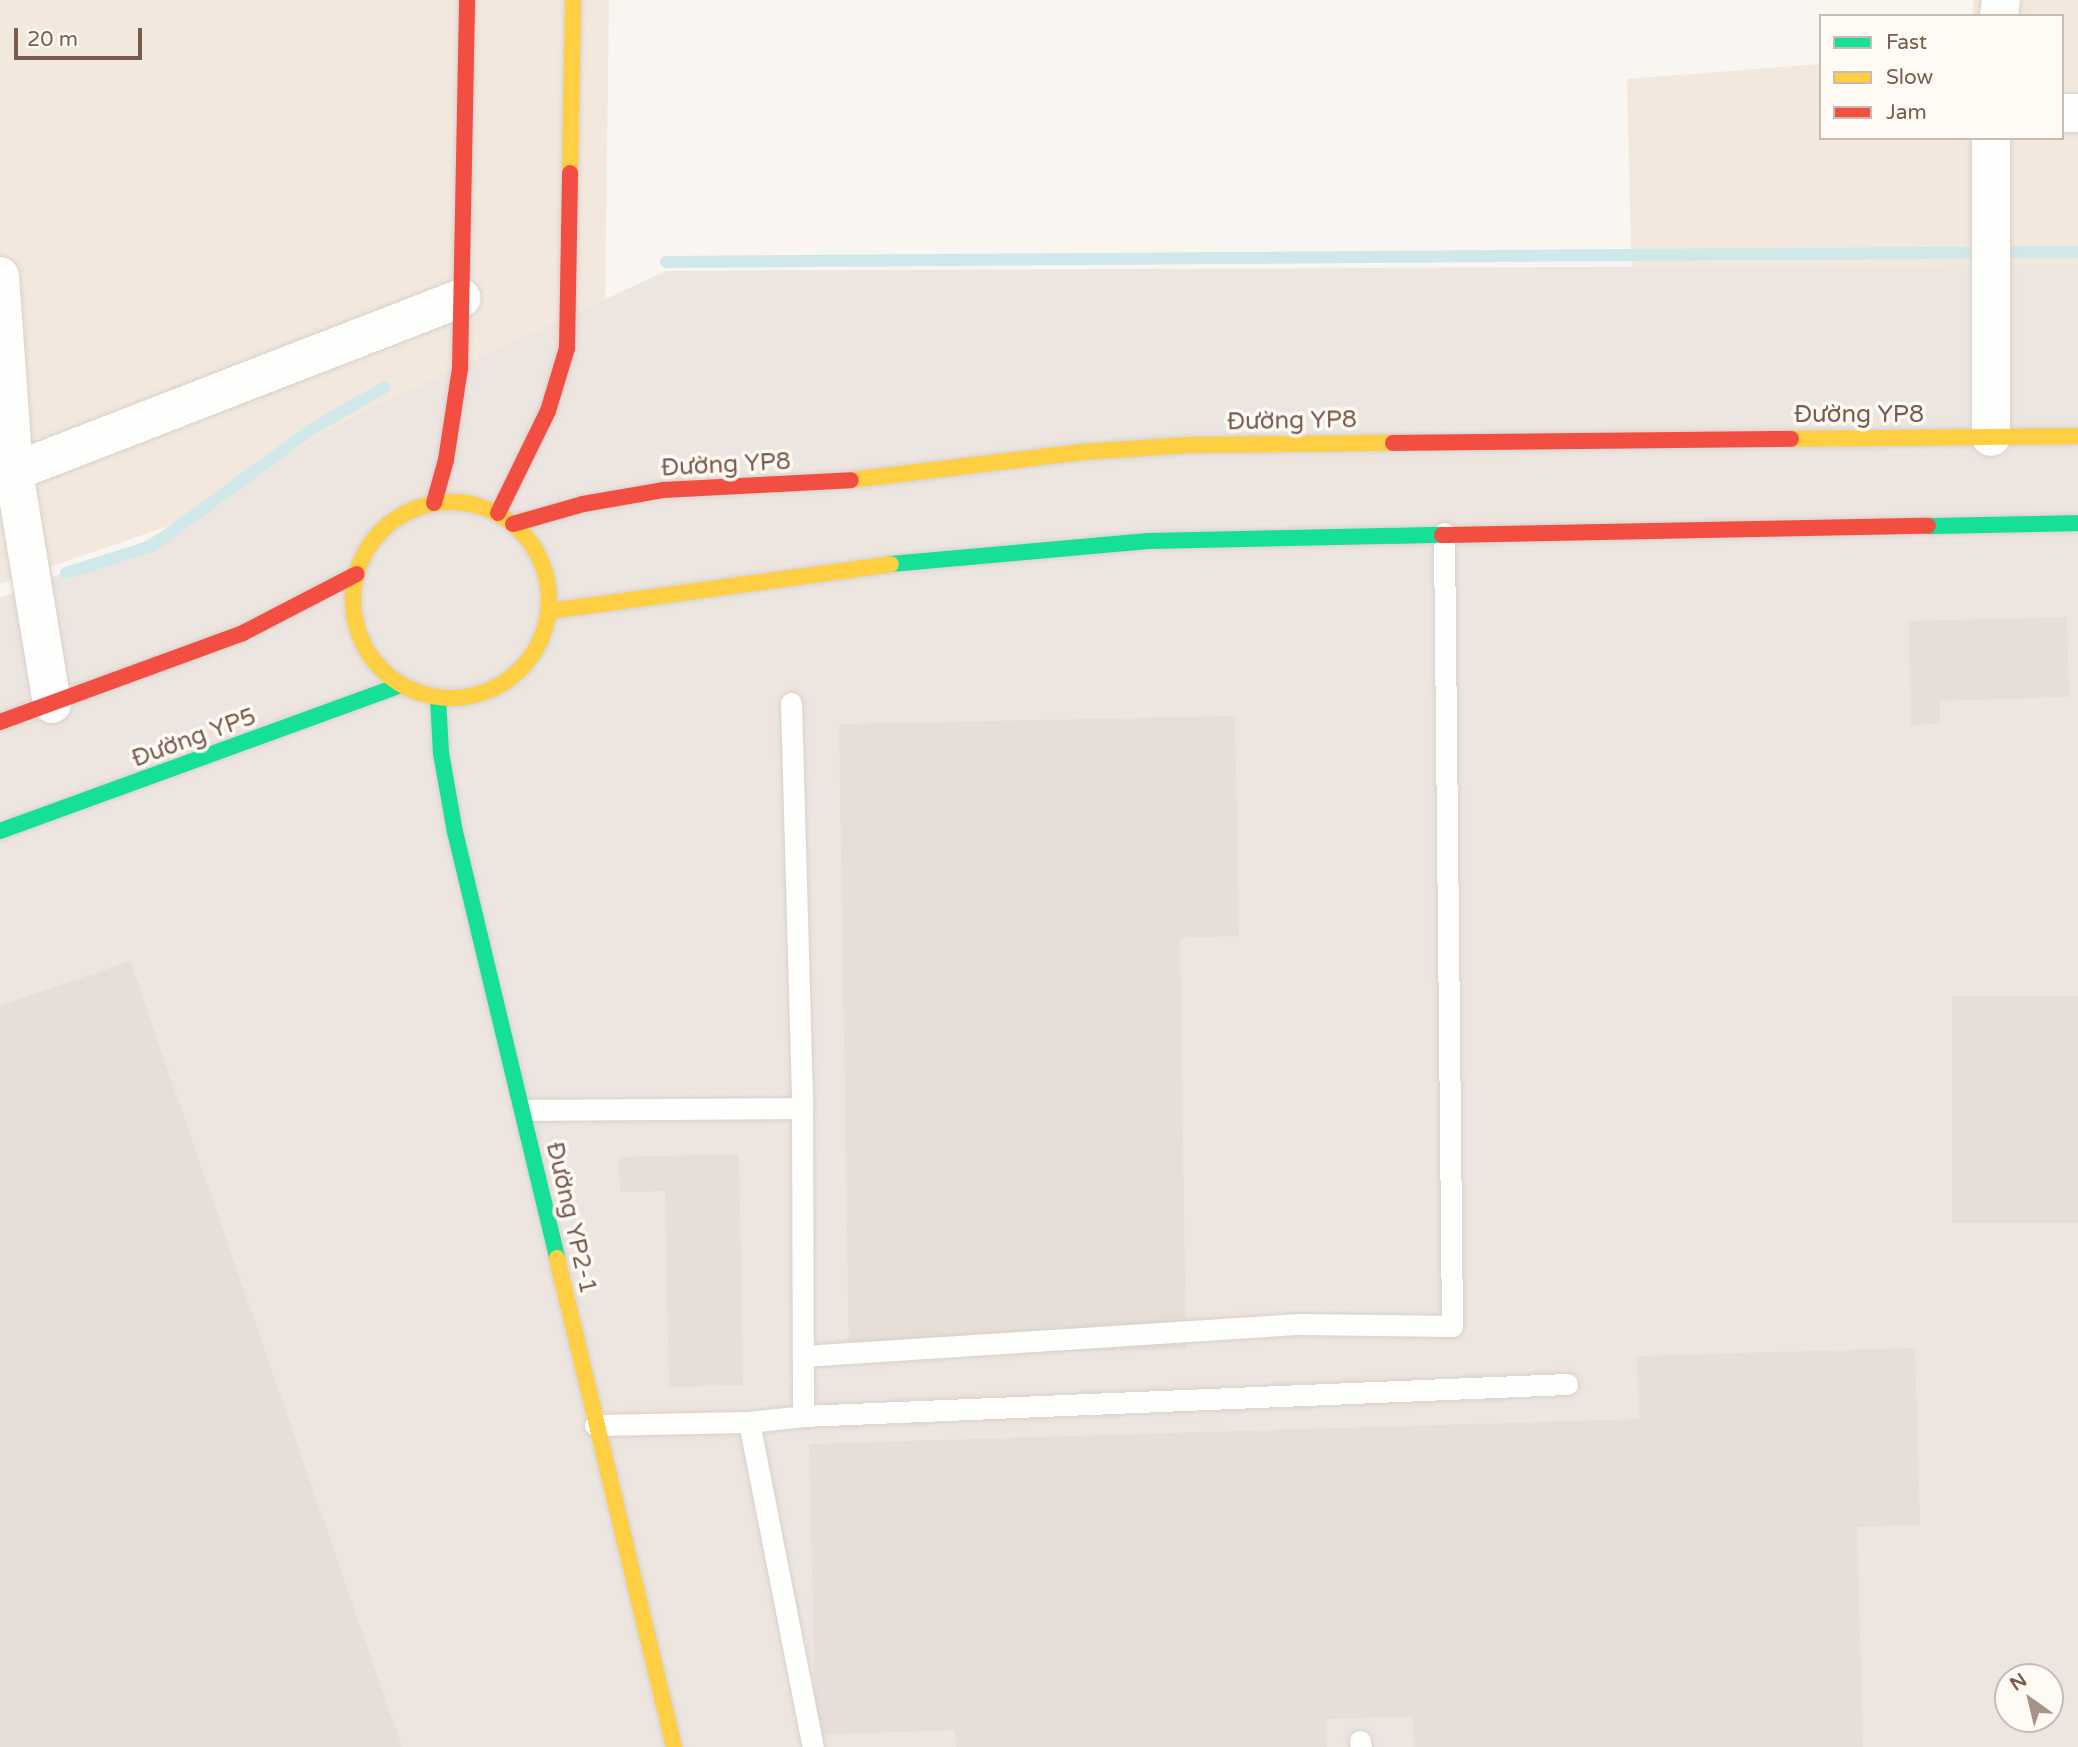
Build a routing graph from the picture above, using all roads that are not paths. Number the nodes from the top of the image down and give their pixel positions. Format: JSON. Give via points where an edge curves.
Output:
{"nodes":[{"id":1,"x":467,"y":0,"type":"edge"},
{"id":2,"x":573,"y":0,"type":"edge"},
{"id":3,"x":1991,"y":140,"type":"edge"},
{"id":4,"x":0,"y":276,"type":"edge"},
{"id":5,"x":461,"y":298,"type":"junction"},
{"id":6,"x":2078,"y":436,"type":"edge"},
{"id":7,"x":1991,"y":437,"type":"junction"},
{"id":8,"x":7,"y":475,"type":"edge"},
{"id":9,"x":434,"y":503,"type":"junction"},
{"id":10,"x":498,"y":513,"type":"junction"},
{"id":11,"x":2078,"y":523,"type":"edge"},
{"id":12,"x":513,"y":524,"type":"junction"},
{"id":13,"x":1444,"y":533,"type":"junction"},
{"id":14,"x":357,"y":574,"type":"junction"},
{"id":15,"x":550,"y":611,"type":"junction"},
{"id":16,"x":401,"y":685,"type":"junction"},
{"id":17,"x":438,"y":698,"type":"junction"},
{"id":18,"x":791,"y":703,"type":"dead end"},
{"id":19,"x":52,"y":704,"type":"junction"},
{"id":20,"x":0,"y":722,"type":"edge"},
{"id":21,"x":0,"y":831,"type":"edge"},
{"id":22,"x":802,"y":1108,"type":"junction"},
{"id":23,"x":524,"y":1110,"type":"junction"},
{"id":24,"x":803,"y":1356,"type":"junction"},
{"id":25,"x":1567,"y":1384,"type":"dead end"},
{"id":26,"x":803,"y":1416,"type":"junction"},
{"id":27,"x":749,"y":1422,"type":"junction"},
{"id":28,"x":595,"y":1425,"type":"junction"},
{"id":29,"x":674,"y":1747,"type":"edge"},
{"id":30,"x":813,"y":1747,"type":"edge"}],
"edges":[{"from":1,"to":5,"type":"main road"},
{"from":2,"to":10,"type":"main road","via":[[568,348],[548,411]]},
{"from":3,"to":7,"type":"street"},
{"from":4,"to":8,"type":"street"},
{"from":5,"to":8,"type":"street"},
{"from":5,"to":9,"type":"main road","via":[[457,401]]},
{"from":6,"to":7,"type":"main road","name":"Đường YP8"},
{"from":7,"to":12,"type":"main road","name":"Đường YP8","via":[[1190,445],[1082,452],[841,481],[663,490],[583,503]]},
{"from":8,"to":19,"type":"street"},
{"from":9,"to":10,"type":"main road","via":[[475,504]]},
{"from":9,"to":14,"type":"main road","via":[[389,524],[368,549]]},
{"from":10,"to":12,"type":"main road"},
{"from":11,"to":13,"type":"main road"},
{"from":12,"to":15,"type":"main road","via":[[536,548],[545,568]]},
{"from":13,"to":15,"type":"main road","via":[[1148,541],[948,556]]},
{"from":13,"to":24,"type":"lane","via":[[1452,1326],[1300,1324]]},
{"from":14,"to":16,"type":"main road","via":[[353,595],[356,627],[376,663]]},
{"from":14,"to":19,"type":"main road","via":[[243,634]]},
{"from":15,"to":17,"type":"main road","via":[[535,652],[514,676],[486,693]]},
{"from":16,"to":17,"type":"main road"},
{"from":16,"to":21,"type":"main road","name":"Đường YP5"},
{"from":17,"to":23,"type":"main road","name":"Đường YP2-1","via":[[447,793]]},
{"from":18,"to":22,"type":"lane"},
{"from":19,"to":20,"type":"main road"},
{"from":22,"to":23,"type":"lane"},
{"from":22,"to":24,"type":"lane"},
{"from":23,"to":28,"type":"main road","name":"Đường YP2-1"},
{"from":24,"to":26,"type":"lane"},
{"from":25,"to":26,"type":"lane"},
{"from":26,"to":27,"type":"lane"},
{"from":27,"to":28,"type":"lane"},
{"from":27,"to":30,"type":"lane"},
{"from":28,"to":29,"type":"main road","name":"Đường YP2-1"}]}
